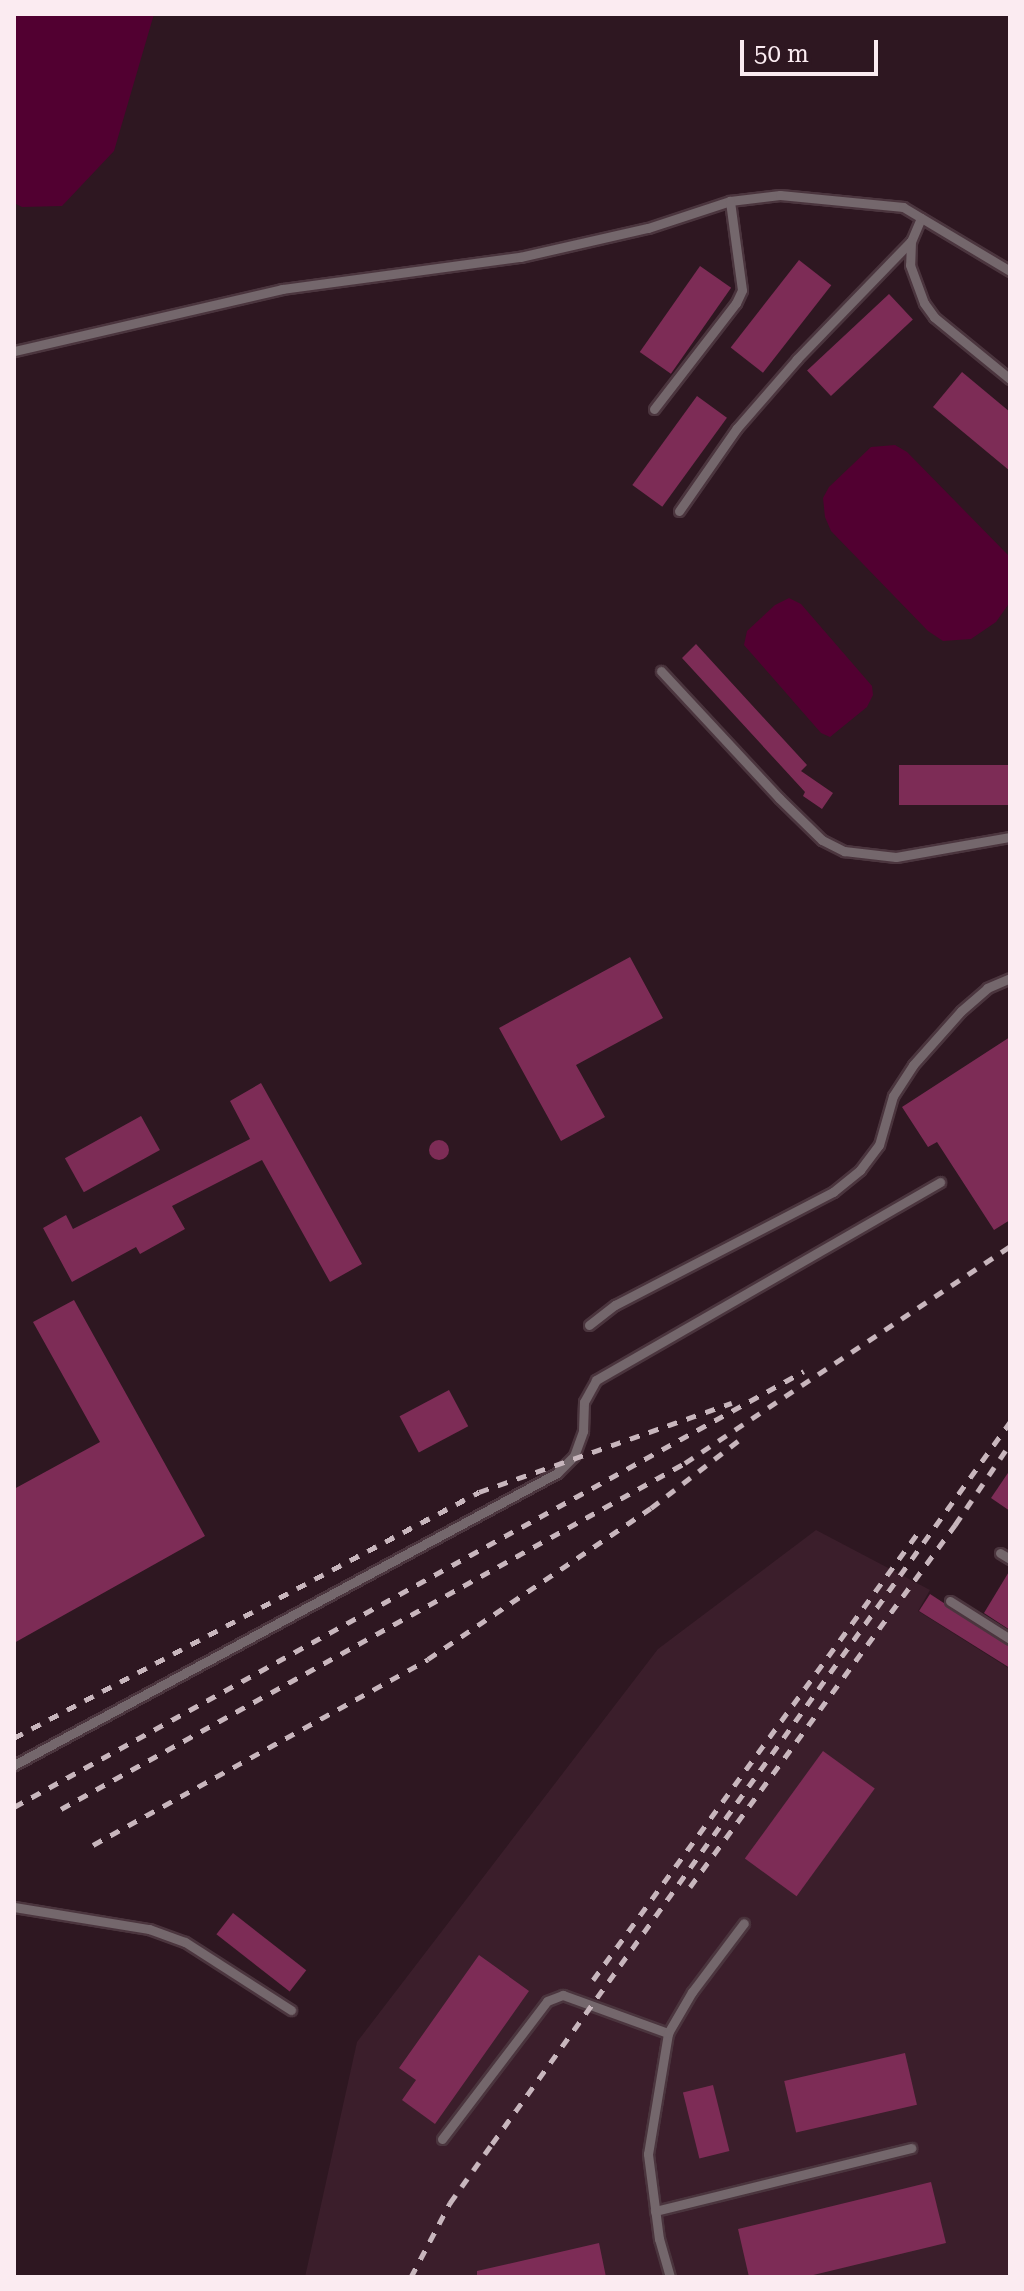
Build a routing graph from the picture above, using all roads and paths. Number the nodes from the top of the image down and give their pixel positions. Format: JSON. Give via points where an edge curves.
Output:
{"nodes":[{"id":1,"x":730,"y":201,"type":"junction"},
{"id":2,"x":921,"y":218,"type":"junction"},
{"id":3,"x":911,"y":241,"type":"junction"},
{"id":4,"x":1010,"y":271,"type":"edge"},
{"id":5,"x":14,"y":351,"type":"edge"},
{"id":6,"x":1010,"y":379,"type":"edge"},
{"id":7,"x":654,"y":409,"type":"dead end"},
{"id":8,"x":679,"y":511,"type":"dead end"},
{"id":9,"x":661,"y":671,"type":"dead end"},
{"id":10,"x":1010,"y":837,"type":"edge"},
{"id":11,"x":1010,"y":978,"type":"edge"},
{"id":12,"x":940,"y":1182,"type":"dead end"},
{"id":13,"x":589,"y":1325,"type":"dead end"},
{"id":14,"x":1000,"y":1553,"type":"dead end"},
{"id":15,"x":1010,"y":1559,"type":"edge"},
{"id":16,"x":950,"y":1601,"type":"dead end"},
{"id":17,"x":1010,"y":1639,"type":"edge"},
{"id":18,"x":14,"y":1765,"type":"edge"},
{"id":19,"x":14,"y":1907,"type":"edge"},
{"id":20,"x":744,"y":1923,"type":"dead end"},
{"id":21,"x":291,"y":2010,"type":"dead end"},
{"id":22,"x":668,"y":2033,"type":"junction"},
{"id":23,"x":442,"y":2139,"type":"dead end"},
{"id":24,"x":911,"y":2148,"type":"dead end"},
{"id":25,"x":655,"y":2211,"type":"junction"},
{"id":26,"x":670,"y":2277,"type":"edge"}],
"edges":[{"from":1,"to":2,"type":"lane","via":[[780,195],[884,203]]},
{"from":1,"to":5,"type":"lane","via":[[648,228],[520,257],[282,289]]},
{"from":1,"to":7,"type":"lane","via":[[742,290]]},
{"from":2,"to":3,"type":"lane"},
{"from":2,"to":4,"type":"lane"},
{"from":3,"to":6,"type":"lane","via":[[914,281],[934,317]]},
{"from":3,"to":8,"type":"lane","via":[[737,428]]},
{"from":9,"to":10,"type":"lane","via":[[779,798],[822,840],[844,851],[896,857]]},
{"from":11,"to":13,"type":"lane","via":[[987,988],[961,1011],[913,1065],[893,1096],[879,1145],[860,1170],[833,1192],[615,1305]]},
{"from":12,"to":18,"type":"lane","via":[[596,1380],[584,1402],[583,1431],[574,1456],[557,1473]]},
{"from":14,"to":15,"type":"lane"},
{"from":16,"to":17,"type":"lane"},
{"from":19,"to":21,"type":"lane","via":[[149,1929],[185,1942]]},
{"from":20,"to":22,"type":"lane"},
{"from":22,"to":23,"type":"lane","via":[[563,1995],[547,2001]]},
{"from":22,"to":25,"type":"lane","via":[[648,2154]]},
{"from":24,"to":25,"type":"lane"},
{"from":25,"to":26,"type":"lane"}]}
